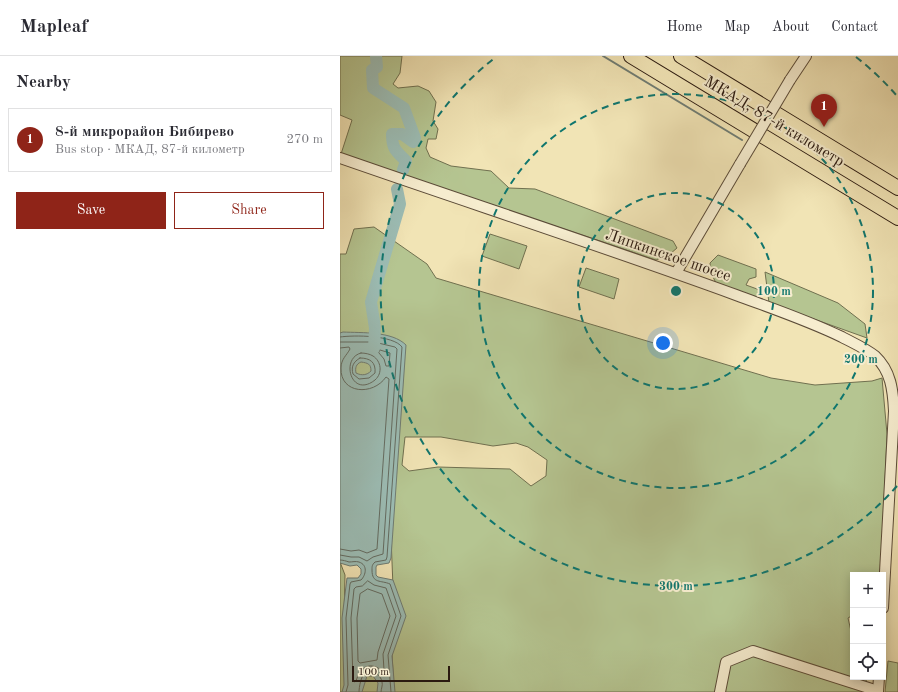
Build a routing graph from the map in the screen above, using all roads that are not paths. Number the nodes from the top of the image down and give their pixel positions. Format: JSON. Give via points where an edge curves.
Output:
{"nodes":[{"id":1,"x":631,"y":56,"type":"edge"},
{"id":2,"x":681,"y":56,"type":"edge"},
{"id":3,"x":806,"y":56,"type":"edge"},
{"id":4,"x":340,"y":158,"type":"edge"},
{"id":5,"x":898,"y":188,"type":"edge"},
{"id":6,"x":898,"y":218,"type":"edge"},
{"id":7,"x":676,"y":273,"type":"junction"},
{"id":8,"x":885,"y":572,"type":"edge"},
{"id":9,"x":879,"y":680,"type":"edge"},
{"id":10,"x":720,"y":692,"type":"edge"},
{"id":11,"x":878,"y":692,"type":"edge"}],
"edges":[{"from":1,"to":6,"type":"highway","name":"МКАД, 87-й километр"},
{"from":2,"to":5,"type":"highway","name":"МКАД, 87-й километр"},
{"from":3,"to":7,"type":"street","bridge":true},
{"from":4,"to":7,"type":"street","name":"Липкинское шоссе"},
{"from":7,"to":8,"type":"street","name":"Липкинское шоссе","via":[[822,328],[868,351],[888,372],[893,395],[894,428]]},
{"from":9,"to":11,"type":"street"},
{"from":10,"to":11,"type":"street","via":[[726,662],[753,651]]}]}
